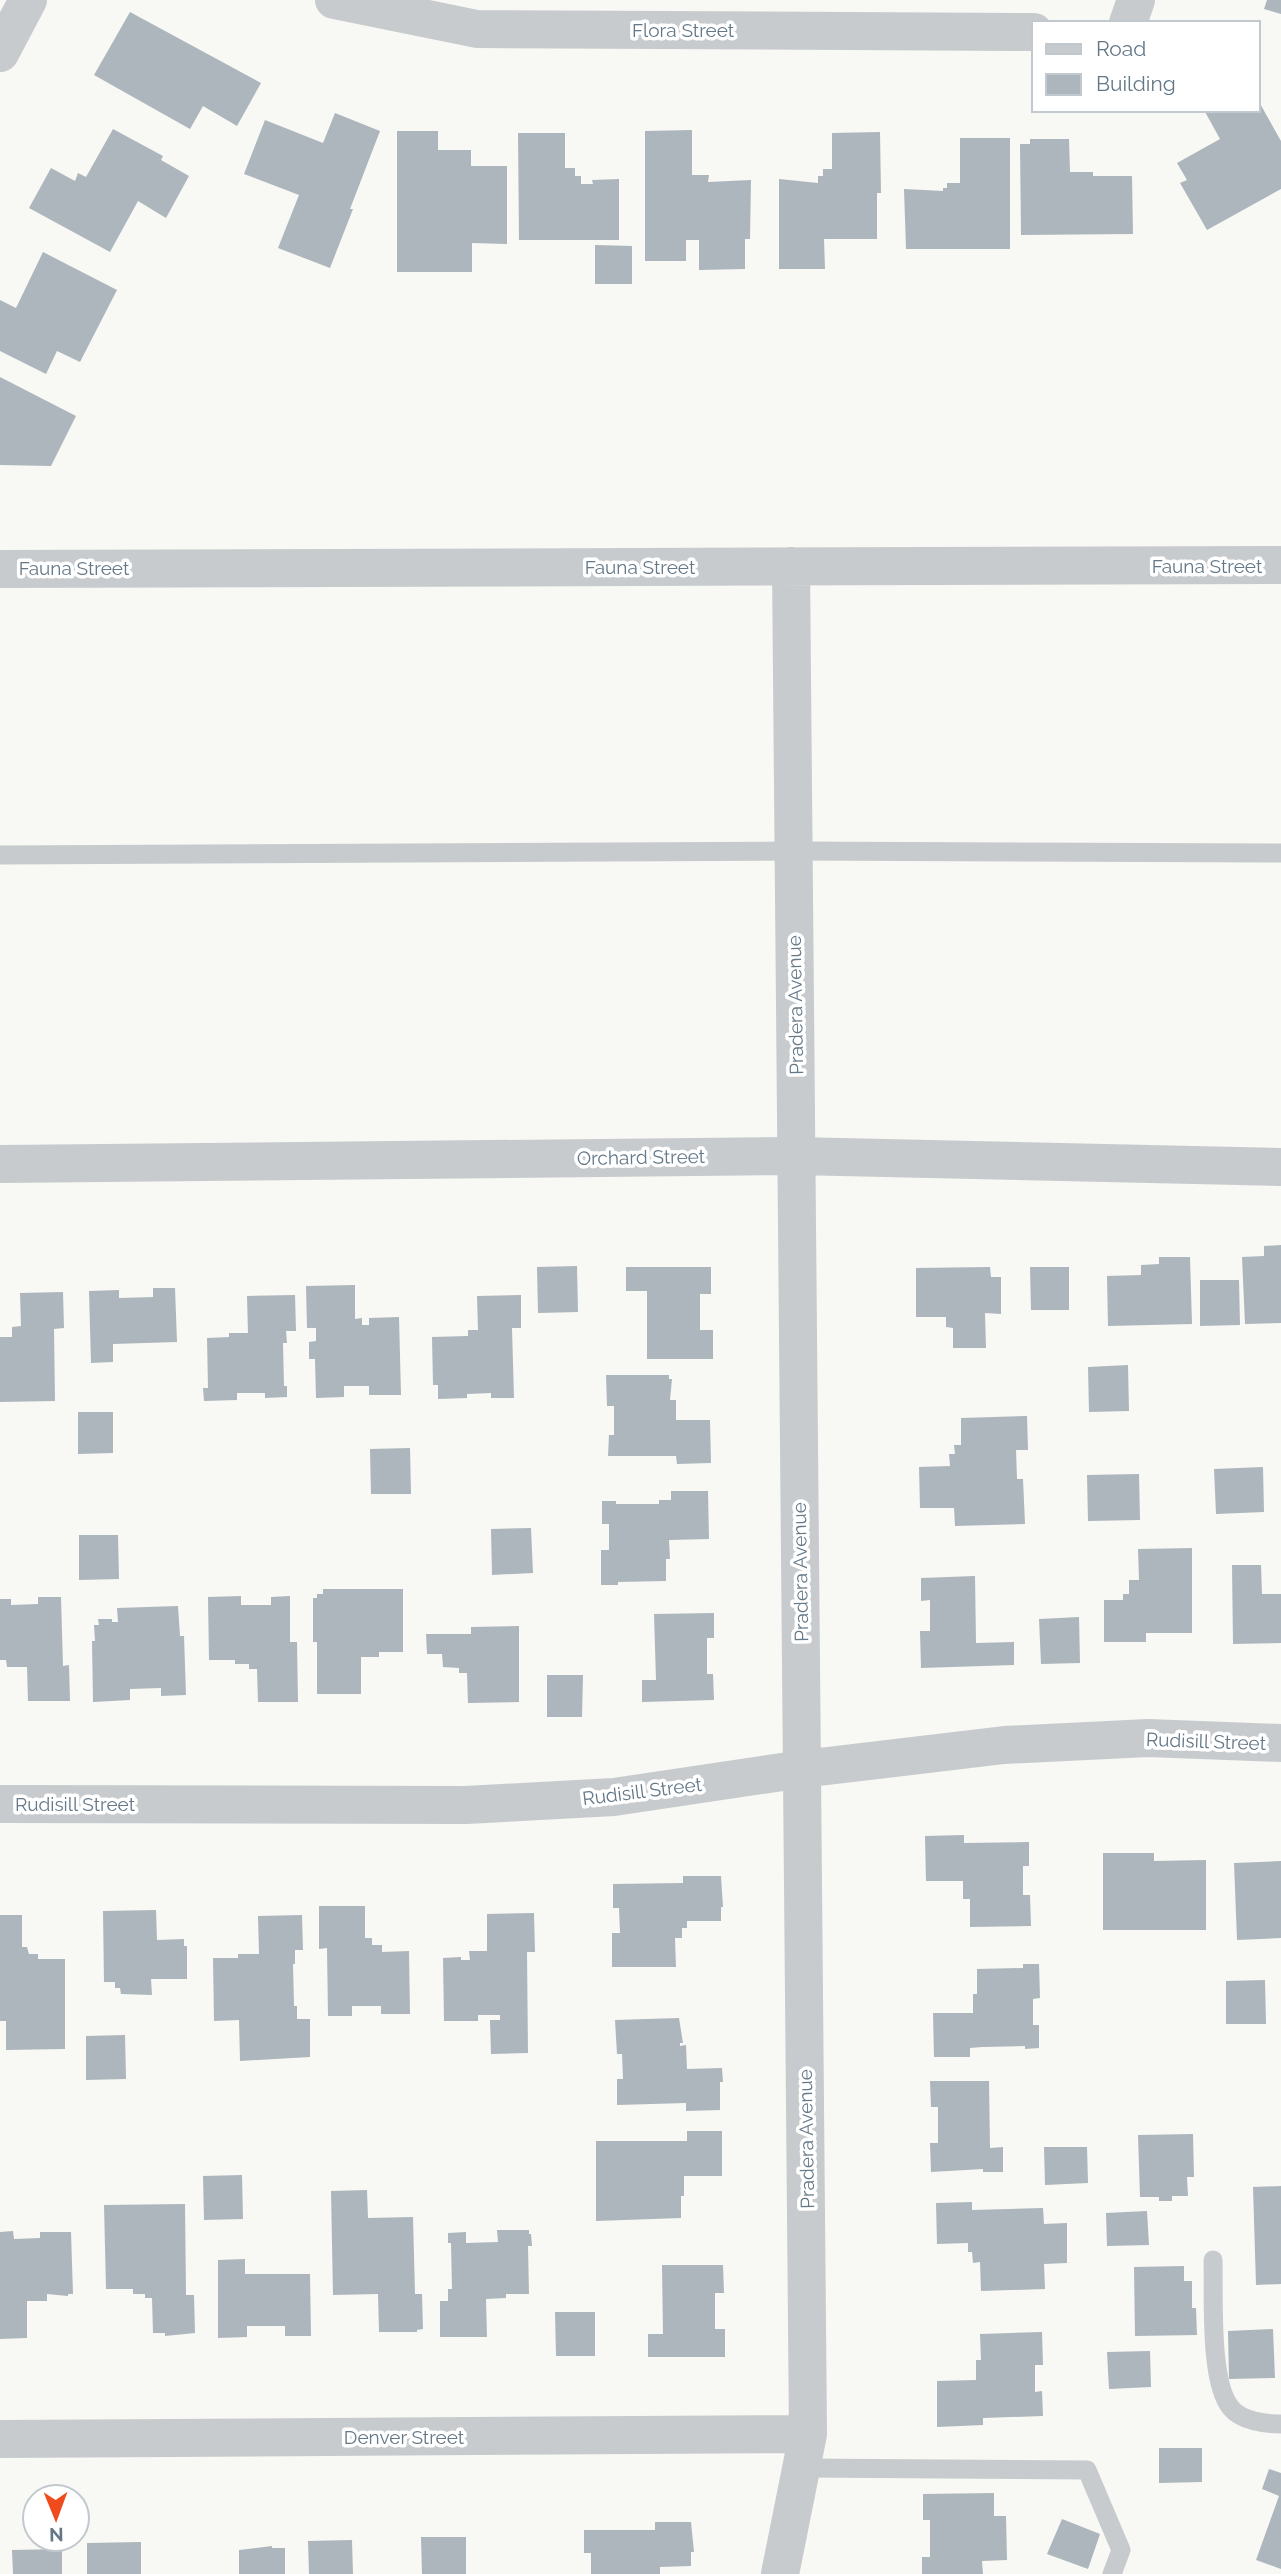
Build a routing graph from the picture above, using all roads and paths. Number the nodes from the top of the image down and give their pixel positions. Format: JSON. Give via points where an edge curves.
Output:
{"nodes":[{"id":1,"x":28,"y":0,"type":"edge"},
{"id":2,"x":334,"y":0,"type":"edge"},
{"id":3,"x":1136,"y":0,"type":"edge"},
{"id":4,"x":1129,"y":21,"type":"edge"},
{"id":5,"x":1032,"y":32,"type":"edge"},
{"id":6,"x":0,"y":53,"type":"edge"},
{"id":7,"x":1281,"y":565,"type":"edge"},
{"id":8,"x":791,"y":566,"type":"junction"},
{"id":9,"x":0,"y":569,"type":"edge"},
{"id":10,"x":793,"y":851,"type":"junction"},
{"id":11,"x":1281,"y":853,"type":"edge"},
{"id":12,"x":0,"y":855,"type":"edge"},
{"id":13,"x":796,"y":1156,"type":"junction"},
{"id":14,"x":0,"y":1164,"type":"edge"},
{"id":15,"x":1281,"y":1167,"type":"edge"},
{"id":16,"x":1281,"y":1743,"type":"edge"},
{"id":17,"x":802,"y":1769,"type":"junction"},
{"id":18,"x":0,"y":1804,"type":"edge"},
{"id":19,"x":1213,"y":2260,"type":"dead end"},
{"id":20,"x":1281,"y":2424,"type":"edge"},
{"id":21,"x":0,"y":2439,"type":"edge"},
{"id":22,"x":805,"y":2451,"type":"junction"},
{"id":23,"x":780,"y":2574,"type":"edge"},
{"id":24,"x":1112,"y":2574,"type":"edge"}],
"edges":[{"from":1,"to":6,"type":"street"},
{"from":2,"to":5,"type":"street","name":"Flora Street","via":[[477,29]]},
{"from":3,"to":4,"type":"street"},
{"from":7,"to":8,"type":"street","name":"Fauna Street"},
{"from":8,"to":9,"type":"street","name":"Fauna Street"},
{"from":8,"to":10,"type":"street","name":"Pradera Avenue"},
{"from":10,"to":11,"type":"lane"},
{"from":10,"to":12,"type":"lane"},
{"from":10,"to":13,"type":"street","name":"Pradera Avenue"},
{"from":13,"to":14,"type":"street","name":"Orchard Street"},
{"from":13,"to":15,"type":"street","name":"Orchard Street"},
{"from":13,"to":17,"type":"street","name":"Pradera Avenue"},
{"from":16,"to":17,"type":"street","name":"Rudisill Street","via":[[1147,1738],[1004,1745]]},
{"from":17,"to":18,"type":"street","name":"Rudisill Street","via":[[614,1797],[466,1805]]},
{"from":17,"to":22,"type":"street","name":"Pradera Avenue"},
{"from":19,"to":20,"type":"lane","via":[[1221,2393],[1232,2410],[1250,2420]]},
{"from":21,"to":22,"type":"street","name":"Denver Street"},
{"from":22,"to":23,"type":"street","name":"Pradera Avenue"},
{"from":22,"to":24,"type":"lane","via":[[1087,2470],[1121,2550]]}]}
